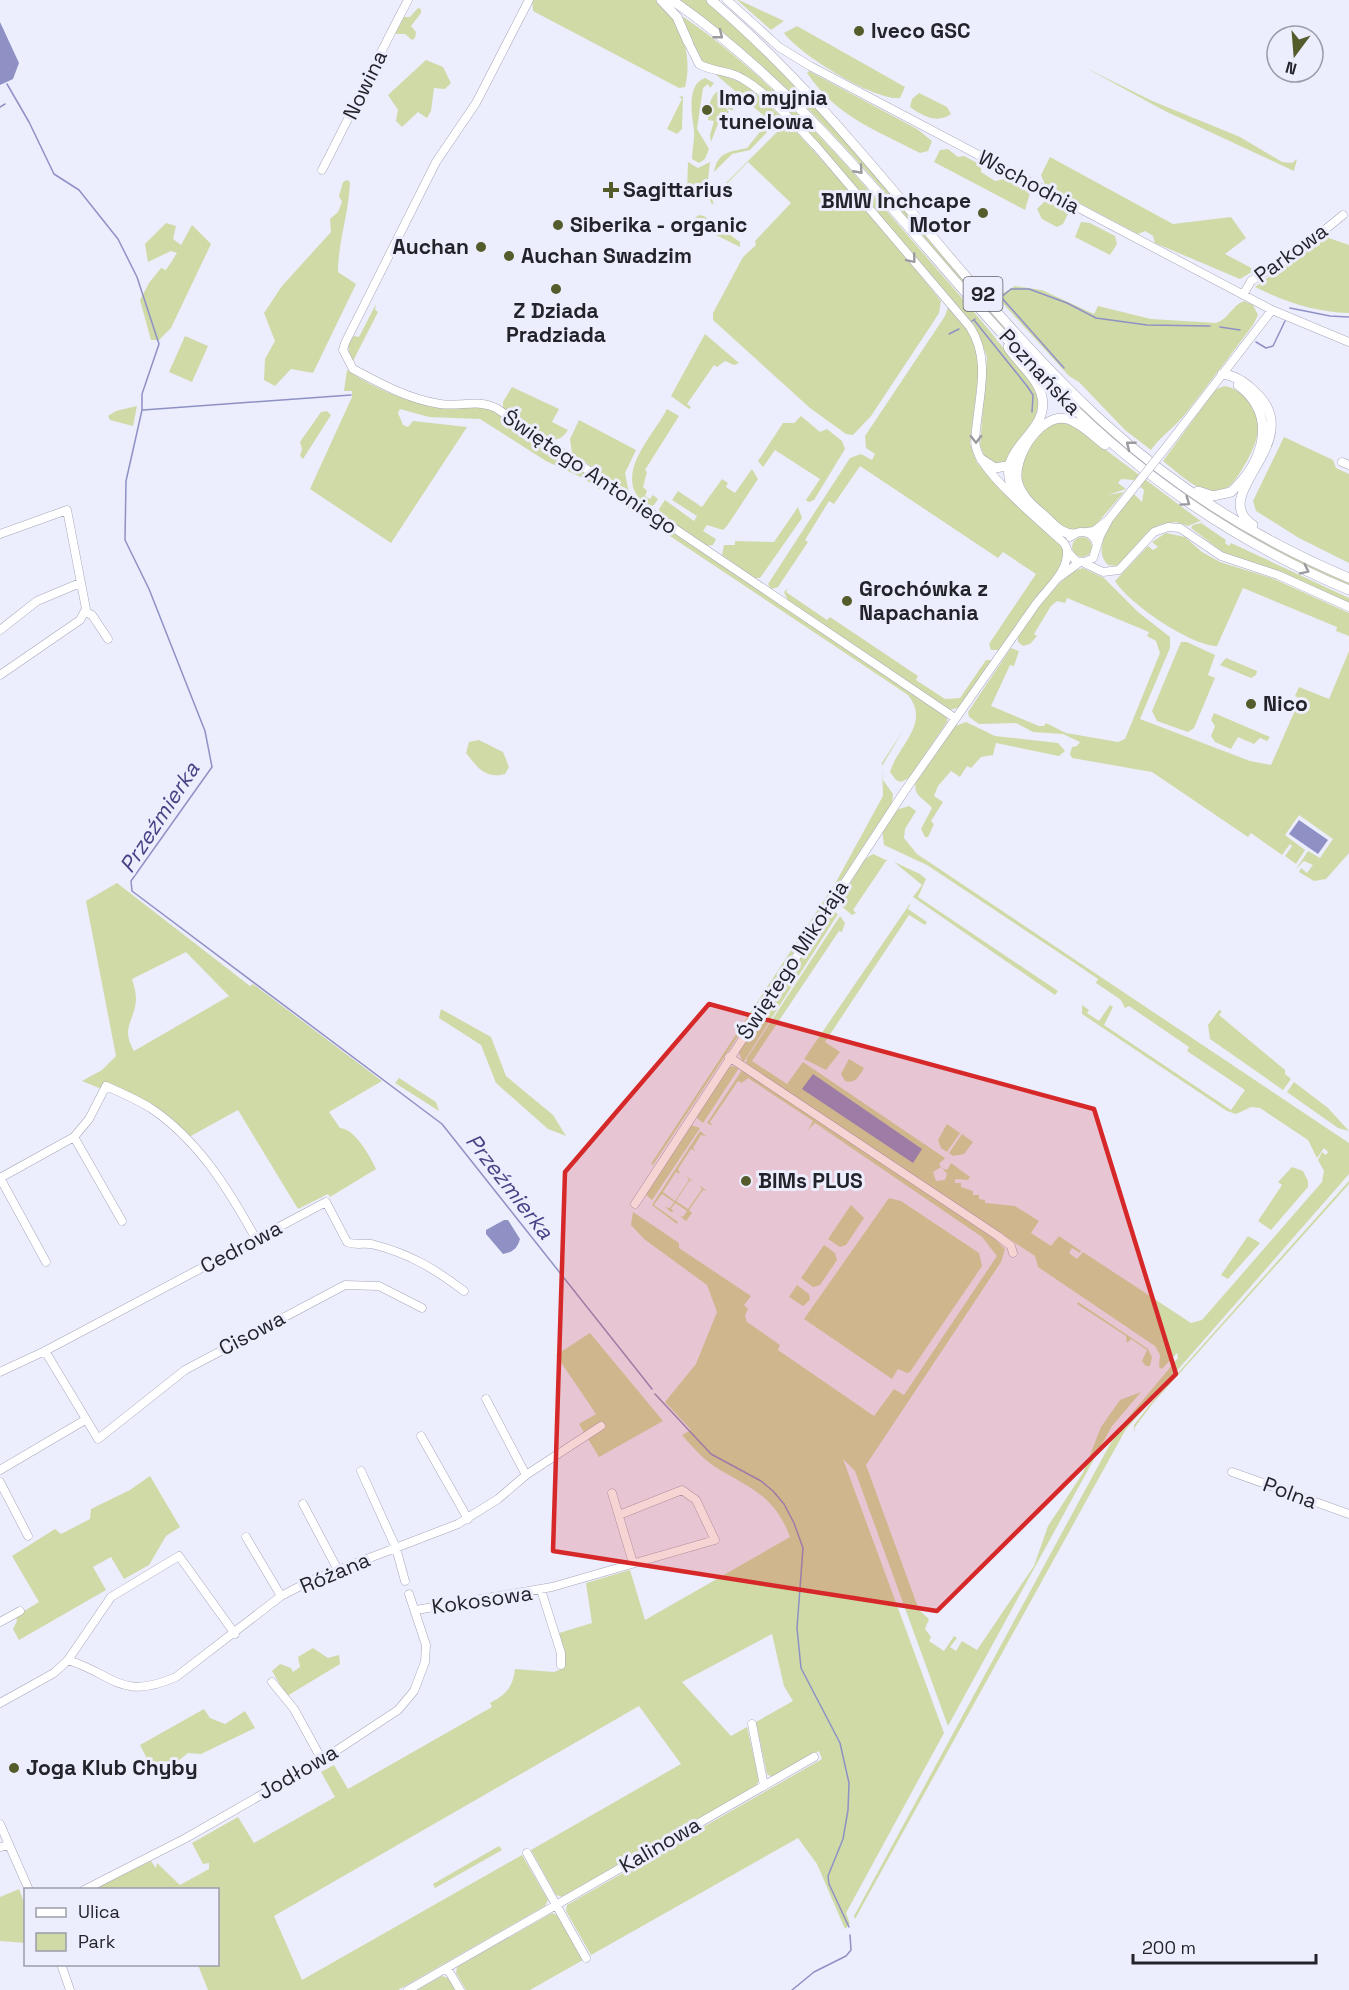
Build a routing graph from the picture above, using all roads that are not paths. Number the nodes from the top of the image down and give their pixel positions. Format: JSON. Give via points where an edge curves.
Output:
{"nodes":[{"id":1,"x":408,"y":0,"type":"edge"},
{"id":2,"x":529,"y":0,"type":"edge"},
{"id":3,"x":660,"y":0,"type":"edge"},
{"id":4,"x":672,"y":0,"type":"edge"},
{"id":5,"x":711,"y":0,"type":"edge"},
{"id":6,"x":727,"y":0,"type":"edge"},
{"id":7,"x":688,"y":42,"type":"joint"},
{"id":8,"x":322,"y":170,"type":"dead end"},
{"id":9,"x":1343,"y":215,"type":"dead end"},
{"id":10,"x":1243,"y":295,"type":"junction"},
{"id":11,"x":1272,"y":310,"type":"junction"},
{"id":12,"x":993,"y":322,"type":"junction"},
{"id":13,"x":1349,"y":342,"type":"edge"},
{"id":14,"x":1222,"y":374,"type":"junction"},
{"id":15,"x":981,"y":459,"type":"junction"},
{"id":16,"x":1018,"y":460,"type":"junction"},
{"id":17,"x":1010,"y":467,"type":"junction"},
{"id":18,"x":1139,"y":467,"type":"junction"},
{"id":19,"x":1176,"y":481,"type":"junction"},
{"id":20,"x":1020,"y":501,"type":"junction"},
{"id":21,"x":1109,"y":519,"type":"junction"},
{"id":22,"x":1086,"y":532,"type":"junction"},
{"id":23,"x":0,"y":534,"type":"edge"},
{"id":24,"x":1074,"y":534,"type":"junction"},
{"id":25,"x":1097,"y":545,"type":"junction"},
{"id":26,"x":1284,"y":548,"type":"junction"},
{"id":27,"x":1067,"y":551,"type":"junction"},
{"id":28,"x":1096,"y":554,"type":"junction"},
{"id":29,"x":1081,"y":562,"type":"junction"},
{"id":30,"x":1112,"y":571,"type":"junction"},
{"id":31,"x":1349,"y":578,"type":"edge"},
{"id":32,"x":1057,"y":579,"type":"junction"},
{"id":33,"x":80,"y":583,"type":"junction"},
{"id":34,"x":1349,"y":590,"type":"edge"},
{"id":35,"x":1349,"y":607,"type":"edge"},
{"id":36,"x":85,"y":612,"type":"junction"},
{"id":37,"x":0,"y":630,"type":"edge"},
{"id":38,"x":108,"y":639,"type":"dead end"},
{"id":39,"x":1,"y":673,"type":"edge"},
{"id":40,"x":955,"y":717,"type":"junction"},
{"id":41,"x":729,"y":1057,"type":"junction"},
{"id":42,"x":74,"y":1137,"type":"junction"},
{"id":43,"x":0,"y":1178,"type":"edge"},
{"id":44,"x":635,"y":1204,"type":"dead end"},
{"id":45,"x":122,"y":1221,"type":"dead end"},
{"id":46,"x":256,"y":1239,"type":"junction"},
{"id":47,"x":1013,"y":1253,"type":"dead end"},
{"id":48,"x":46,"y":1262,"type":"dead end"},
{"id":49,"x":464,"y":1291,"type":"dead end"},
{"id":50,"x":422,"y":1308,"type":"dead end"},
{"id":51,"x":45,"y":1350,"type":"junction"},
{"id":52,"x":0,"y":1372,"type":"edge"},
{"id":53,"x":486,"y":1399,"type":"dead end"},
{"id":54,"x":85,"y":1420,"type":"junction"},
{"id":55,"x":601,"y":1426,"type":"dead end"},
{"id":56,"x":421,"y":1436,"type":"dead end"},
{"id":57,"x":0,"y":1470,"type":"edge"},
{"id":58,"x":362,"y":1471,"type":"dead end"},
{"id":59,"x":1232,"y":1472,"type":"dead end"},
{"id":60,"x":526,"y":1475,"type":"junction"},
{"id":61,"x":0,"y":1482,"type":"edge"},
{"id":62,"x":612,"y":1493,"type":"dead end"},
{"id":63,"x":303,"y":1504,"type":"dead end"},
{"id":64,"x":1349,"y":1514,"type":"edge"},
{"id":65,"x":619,"y":1515,"type":"junction"},
{"id":66,"x":468,"y":1519,"type":"junction"},
{"id":67,"x":28,"y":1536,"type":"dead end"},
{"id":68,"x":246,"y":1536,"type":"dead end"},
{"id":69,"x":396,"y":1548,"type":"junction"},
{"id":70,"x":633,"y":1563,"type":"junction"},
{"id":71,"x":338,"y":1570,"type":"junction"},
{"id":72,"x":405,"y":1581,"type":"dead end"},
{"id":73,"x":541,"y":1590,"type":"junction"},
{"id":74,"x":409,"y":1594,"type":"dead end"},
{"id":75,"x":281,"y":1596,"type":"junction"},
{"id":76,"x":416,"y":1610,"type":"junction"},
{"id":77,"x":20,"y":1611,"type":"dead end"},
{"id":78,"x":0,"y":1622,"type":"edge"},
{"id":79,"x":235,"y":1634,"type":"junction"},
{"id":80,"x":68,"y":1660,"type":"junction"},
{"id":81,"x":561,"y":1665,"type":"dead end"},
{"id":82,"x":272,"y":1682,"type":"dead end"},
{"id":83,"x":0,"y":1703,"type":"edge"},
{"id":84,"x":752,"y":1724,"type":"dead end"},
{"id":85,"x":814,"y":1757,"type":"dead end"},
{"id":86,"x":322,"y":1760,"type":"junction"},
{"id":87,"x":764,"y":1786,"type":"junction"},
{"id":88,"x":0,"y":1824,"type":"edge"},
{"id":89,"x":9,"y":1845,"type":"junction"},
{"id":90,"x":0,"y":1847,"type":"edge"},
{"id":91,"x":526,"y":1853,"type":"dead end"},
{"id":92,"x":28,"y":1888,"type":"edge"},
{"id":93,"x":88,"y":1888,"type":"edge"},
{"id":94,"x":556,"y":1905,"type":"junction"},
{"id":95,"x":586,"y":1959,"type":"dead end"},
{"id":96,"x":61,"y":1966,"type":"edge"},
{"id":97,"x":447,"y":1968,"type":"junction"},
{"id":98,"x":70,"y":1990,"type":"edge"},
{"id":99,"x":408,"y":1990,"type":"edge"},
{"id":100,"x":460,"y":1990,"type":"edge"}],
"edges":[{"from":1,"to":8,"type":"street","name":"Nowina"},
{"from":2,"to":40,"type":"street","name":"Świętego Antoniego","via":[[476,103],[436,162],[381,267],[345,343],[347,360],[353,369],[418,399],[448,405],[484,403],[496,408]]},
{"from":3,"to":7,"type":"main road","via":[[677,17]]},
{"from":4,"to":12,"type":"main road","name":"Poznańska","number":"92","one_way":true,"via":[[740,51],[806,112]]},
{"from":19,"to":5,"type":"main road","name":"Poznańska","number":"92","one_way":true,"via":[[1117,435],[1063,383],[801,86]]},
{"from":6,"to":10,"type":"street","name":"Wschodnia","via":[[788,53]]},
{"from":7,"to":15,"type":"street","one_way":true,"via":[[699,64],[744,80],[791,120],[970,327],[981,345],[983,358],[975,439]]},
{"from":9,"to":10,"type":"street","name":"Parkowa","via":[[1300,250],[1251,281]]},
{"from":10,"to":11,"type":"street","name":"Wschodnia"},
{"from":11,"to":13,"type":"street"},
{"from":11,"to":14,"type":"street"},
{"from":12,"to":17,"type":"main road","via":[[1043,400],[1039,419],[1019,445]]},
{"from":12,"to":18,"type":"main road","name":"Poznańska","number":"92","via":[[1071,407]]},
{"from":14,"to":19,"type":"main road","via":[[1246,392],[1260,412],[1264,433],[1257,452],[1236,487],[1224,496],[1207,495]]},
{"from":14,"to":21,"type":"street","bridge":true},
{"from":14,"to":26,"type":"main road","via":[[1237,378],[1253,390],[1270,414],[1269,444],[1243,489],[1239,507],[1246,520]]},
{"from":15,"to":17,"type":"main road","via":[[995,468]]},
{"from":15,"to":20,"type":"street"},
{"from":16,"to":17,"type":"main road"},
{"from":16,"to":18,"type":"main road","via":[[1042,426],[1063,418],[1081,426],[1112,452]]},
{"from":16,"to":24,"type":"main road","via":[[1017,477],[1024,495],[1060,530]]},
{"from":17,"to":20,"type":"main road","via":[[1011,486]]},
{"from":18,"to":34,"type":"main road","name":"Poznańska","number":"92","one_way":true,"via":[[1243,537]]},
{"from":19,"to":26,"type":"main road","name":"Poznańska","number":"92"},
{"from":20,"to":27,"type":"street","via":[[1064,543]]},
{"from":21,"to":22,"type":"street","via":[[1094,531]]},
{"from":21,"to":25,"type":"street"},
{"from":22,"to":24,"type":"street"},
{"from":22,"to":25,"type":"street"},
{"from":23,"to":33,"type":"street","via":[[67,510]]},
{"from":24,"to":27,"type":"street","via":[[1068,540]]},
{"from":25,"to":28,"type":"street"},
{"from":26,"to":31,"type":"main road","name":"Poznańska","number":"92"},
{"from":27,"to":29,"type":"street","via":[[1073,560]]},
{"from":27,"to":32,"type":"street"},
{"from":28,"to":29,"type":"street"},
{"from":28,"to":30,"type":"street","via":[[1097,562]]},
{"from":29,"to":30,"type":"street","via":[[1100,571]]},
{"from":29,"to":32,"type":"street"},
{"from":30,"to":35,"type":"street","via":[[1123,567],[1154,532],[1174,527],[1188,531],[1221,556],[1260,568]]},
{"from":32,"to":40,"type":"street"},
{"from":33,"to":36,"type":"street"},
{"from":33,"to":37,"type":"street","via":[[37,602]]},
{"from":36,"to":38,"type":"street","via":[[92,615]]},
{"from":36,"to":39,"type":"street","via":[[80,620]]},
{"from":40,"to":41,"type":"street","name":"Świętego Mikołaja"},
{"from":41,"to":44,"type":"street","name":"Świętego Mikołaja"},
{"from":41,"to":47,"type":"street","via":[[998,1236],[1011,1246]]},
{"from":42,"to":43,"type":"street"},
{"from":42,"to":45,"type":"street"},
{"from":42,"to":46,"type":"street","via":[[89,1119],[106,1086],[149,1107],[209,1162]]},
{"from":43,"to":48,"type":"street"},
{"from":46,"to":49,"type":"street","name":"Cedrowa","via":[[326,1202],[347,1242],[372,1244],[411,1256]]},
{"from":46,"to":51,"type":"street","name":"Cedrowa"},
{"from":50,"to":54,"type":"street","name":"Cisowa","via":[[379,1286],[345,1285],[185,1370],[98,1439]]},
{"from":51,"to":52,"type":"street","name":"Cedrowa"},
{"from":51,"to":54,"type":"street"},
{"from":53,"to":60,"type":"street"},
{"from":54,"to":57,"type":"street"},
{"from":55,"to":60,"type":"street","name":"Różana"},
{"from":56,"to":66,"type":"street"},
{"from":58,"to":69,"type":"street"},
{"from":59,"to":64,"type":"street","name":"Polna"},
{"from":60,"to":66,"type":"street","name":"Różana"},
{"from":61,"to":67,"type":"street"},
{"from":62,"to":65,"type":"street"},
{"from":63,"to":71,"type":"street"},
{"from":65,"to":70,"type":"street"},
{"from":65,"to":70,"type":"street","via":[[682,1490],[696,1500],[715,1540]]},
{"from":66,"to":69,"type":"street","name":"Różana"},
{"from":68,"to":75,"type":"street"},
{"from":69,"to":71,"type":"street","name":"Różana"},
{"from":69,"to":72,"type":"street"},
{"from":70,"to":73,"type":"street"},
{"from":71,"to":75,"type":"street","name":"Różana"},
{"from":73,"to":76,"type":"street","name":"Kokosowa"},
{"from":73,"to":81,"type":"street","name":"Kokosowa","via":[[561,1653]]},
{"from":74,"to":76,"type":"street","name":"Jodłowa"},
{"from":75,"to":79,"type":"street","name":"Różana"},
{"from":76,"to":86,"type":"street","name":"Jodłowa","via":[[426,1646],[425,1662],[414,1692],[398,1710]]},
{"from":77,"to":78,"type":"street"},
{"from":79,"to":80,"type":"street","name":"Różana","via":[[176,1677],[161,1683],[121,1685]]},
{"from":79,"to":80,"type":"street","via":[[178,1556],[111,1597]]},
{"from":80,"to":83,"type":"street","via":[[54,1673]]},
{"from":82,"to":86,"type":"street","via":[[294,1709]]},
{"from":84,"to":87,"type":"street"},
{"from":85,"to":87,"type":"street","name":"Kalinowa"},
{"from":86,"to":93,"type":"street","name":"Jodłowa","via":[[168,1848]]},
{"from":87,"to":94,"type":"street","name":"Kalinowa"},
{"from":88,"to":89,"type":"street"},
{"from":89,"to":90,"type":"street"},
{"from":89,"to":92,"type":"street"},
{"from":91,"to":94,"type":"street"},
{"from":94,"to":95,"type":"street"},
{"from":94,"to":97,"type":"street","name":"Kalinowa"},
{"from":96,"to":98,"type":"street"},
{"from":97,"to":99,"type":"street","name":"Kalinowa"},
{"from":97,"to":100,"type":"street"}]}
